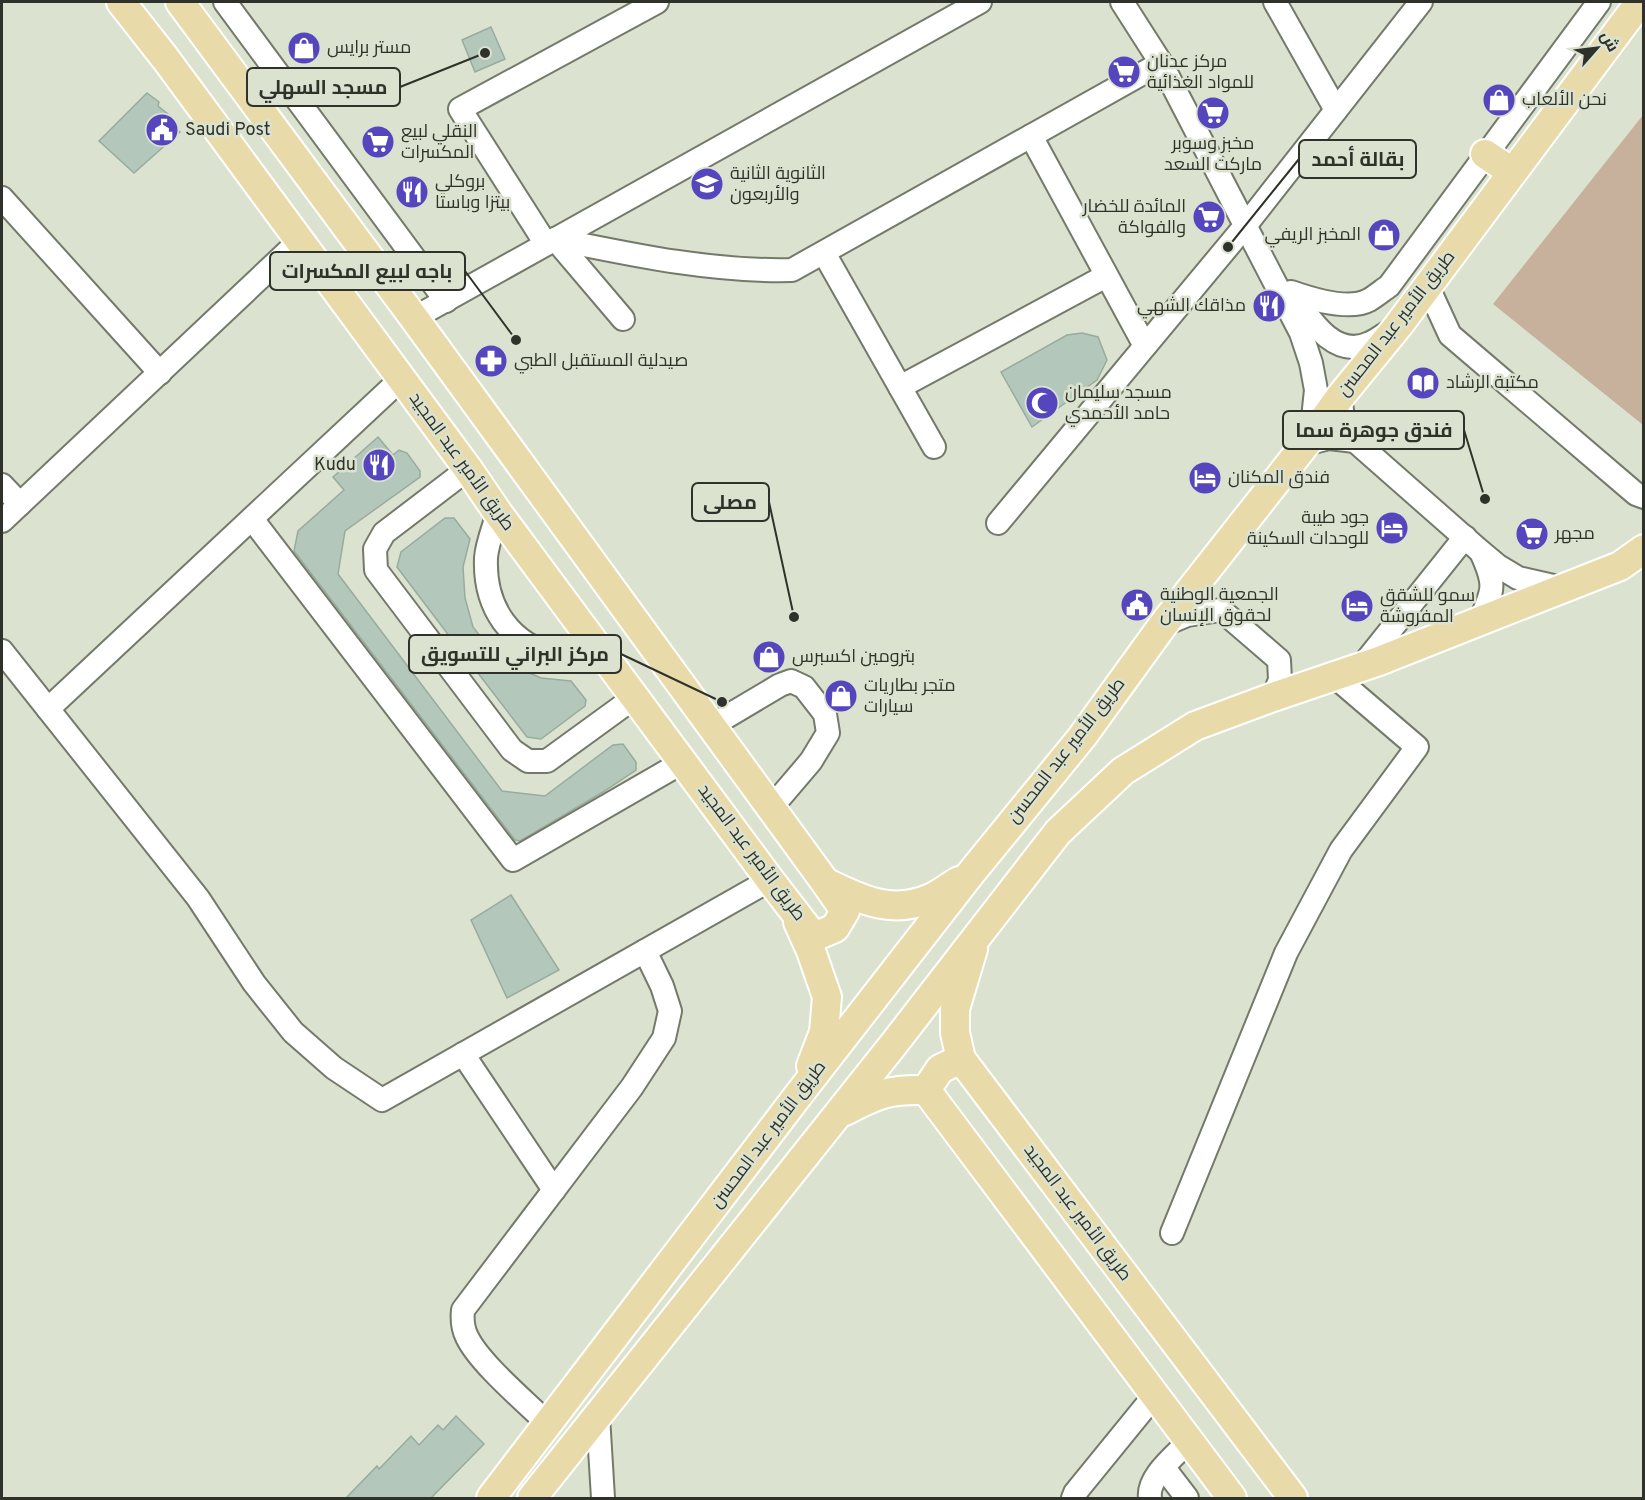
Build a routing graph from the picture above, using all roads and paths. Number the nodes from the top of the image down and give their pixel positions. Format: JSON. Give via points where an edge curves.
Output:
{"nodes":[{"id":1,"x":121,"y":2,"type":"edge"},
{"id":2,"x":180,"y":2,"type":"edge"},
{"id":3,"x":225,"y":2,"type":"edge"},
{"id":4,"x":657,"y":2,"type":"edge"},
{"id":5,"x":1122,"y":2,"type":"edge"},
{"id":6,"x":1275,"y":2,"type":"edge"},
{"id":7,"x":1421,"y":2,"type":"edge"},
{"id":8,"x":1599,"y":2,"type":"edge"},
{"id":9,"x":1640,"y":2,"type":"edge"},
{"id":10,"x":973,"y":3,"type":"edge"},
{"id":11,"x":204,"y":33,"type":"junction"},
{"id":12,"x":165,"y":58,"type":"junction"},
{"id":13,"x":1161,"y":63,"type":"junction"},
{"id":14,"x":1336,"y":110,"type":"junction"},
{"id":15,"x":318,"y":128,"type":"junction"},
{"id":16,"x":1031,"y":136,"type":"junction"},
{"id":17,"x":290,"y":150,"type":"junction"},
{"id":18,"x":1485,"y":154,"type":"junction"},
{"id":19,"x":1512,"y":172,"type":"junction"},
{"id":20,"x":2,"y":198,"type":"edge"},
{"id":21,"x":1245,"y":226,"type":"junction"},
{"id":22,"x":299,"y":241,"type":"junction"},
{"id":23,"x":550,"y":242,"type":"junction"},
{"id":24,"x":824,"y":252,"type":"junction"},
{"id":25,"x":1106,"y":276,"type":"junction"},
{"id":26,"x":1428,"y":287,"type":"junction"},
{"id":27,"x":1291,"y":292,"type":"junction"},
{"id":28,"x":446,"y":300,"type":"junction"},
{"id":29,"x":414,"y":318,"type":"junction"},
{"id":30,"x":622,"y":319,"type":"dead end"},
{"id":31,"x":1398,"y":326,"type":"junction"},
{"id":32,"x":1145,"y":346,"type":"junction"},
{"id":33,"x":160,"y":373,"type":"junction"},
{"id":34,"x":401,"y":379,"type":"junction"},
{"id":35,"x":900,"y":387,"type":"junction"},
{"id":36,"x":1340,"y":397,"type":"junction"},
{"id":37,"x":1308,"y":440,"type":"junction"},
{"id":38,"x":1355,"y":441,"type":"junction"},
{"id":39,"x":934,"y":447,"type":"dead end"},
{"id":40,"x":468,"y":469,"type":"junction"},
{"id":41,"x":2,"y":485,"type":"edge"},
{"id":42,"x":1644,"y":498,"type":"edge"},
{"id":43,"x":20,"y":504,"type":"junction"},
{"id":44,"x":498,"y":513,"type":"junction"},
{"id":45,"x":252,"y":519,"type":"junction"},
{"id":46,"x":2,"y":521,"type":"edge"},
{"id":47,"x":998,"y":523,"type":"dead end"},
{"id":48,"x":1473,"y":544,"type":"junction"},
{"id":49,"x":1644,"y":549,"type":"edge"},
{"id":50,"x":1562,"y":588,"type":"junction"},
{"id":51,"x":1480,"y":621,"type":"junction"},
{"id":52,"x":1163,"y":625,"type":"junction"},
{"id":53,"x":2,"y":651,"type":"edge"},
{"id":54,"x":605,"y":657,"type":"junction"},
{"id":55,"x":1361,"y":667,"type":"junction"},
{"id":56,"x":1334,"y":676,"type":"junction"},
{"id":57,"x":635,"y":697,"type":"junction"},
{"id":58,"x":1273,"y":697,"type":"junction"},
{"id":59,"x":48,"y":709,"type":"junction"},
{"id":60,"x":711,"y":726,"type":"junction"},
{"id":61,"x":683,"y":762,"type":"junction"},
{"id":62,"x":771,"y":808,"type":"junction"},
{"id":63,"x":971,"y":873,"type":"junction"},
{"id":64,"x":770,"y":880,"type":"junction"},
{"id":65,"x":825,"y":882,"type":"junction"},
{"id":66,"x":791,"y":907,"type":"junction"},
{"id":67,"x":978,"y":933,"type":"junction"},
{"id":68,"x":645,"y":951,"type":"junction"},
{"id":69,"x":463,"y":1054,"type":"junction"},
{"id":70,"x":961,"y":1059,"type":"junction"},
{"id":71,"x":803,"y":1089,"type":"junction"},
{"id":72,"x":926,"y":1090,"type":"junction"},
{"id":73,"x":838,"y":1115,"type":"junction"},
{"id":74,"x":554,"y":1190,"type":"junction"},
{"id":75,"x":1172,"y":1233,"type":"dead end"},
{"id":76,"x":1154,"y":1396,"type":"junction"},
{"id":77,"x":598,"y":1416,"type":"junction"},
{"id":78,"x":548,"y":1424,"type":"junction"},
{"id":79,"x":1189,"y":1441,"type":"junction"},
{"id":80,"x":1164,"y":1468,"type":"junction"},
{"id":81,"x":1229,"y":1497,"type":"edge"},
{"id":82,"x":490,"y":1498,"type":"edge"},
{"id":83,"x":532,"y":1498,"type":"edge"},
{"id":84,"x":603,"y":1498,"type":"edge"},
{"id":85,"x":1073,"y":1498,"type":"edge"},
{"id":86,"x":1150,"y":1498,"type":"edge"},
{"id":87,"x":1187,"y":1498,"type":"edge"},
{"id":88,"x":1293,"y":1498,"type":"edge"}],
"edges":[{"from":1,"to":12,"type":"main road","name":"طريق الأمير عبد المجيد"},
{"from":2,"to":11,"type":"main road","name":"طريق الأمير عبد المجيد"},
{"from":3,"to":15,"type":"street"},
{"from":4,"to":23,"type":"street","via":[[460,109]]},
{"from":5,"to":13,"type":"street"},
{"from":6,"to":14,"type":"street"},
{"from":7,"to":14,"type":"street"},
{"from":8,"to":18,"type":"street"},
{"from":9,"to":19,"type":"main road","name":"طريق الأمير عبد المحسن"},
{"from":10,"to":23,"type":"street"},
{"from":11,"to":12,"type":"main road"},
{"from":11,"to":17,"type":"main road","name":"طريق الأمير عبد المجيد"},
{"from":12,"to":22,"type":"main road","name":"طريق الأمير عبد المجيد"},
{"from":13,"to":16,"type":"street"},
{"from":13,"to":21,"type":"street"},
{"from":14,"to":21,"type":"street"},
{"from":15,"to":17,"type":"street"},
{"from":15,"to":28,"type":"street"},
{"from":16,"to":24,"type":"street"},
{"from":16,"to":25,"type":"street"},
{"from":17,"to":29,"type":"main road","name":"طريق الأمير عبد المجيد"},
{"from":18,"to":19,"type":"main road"},
{"from":18,"to":27,"type":"street","via":[[1389,286],[1367,301],[1340,304],[1315,301]]},
{"from":19,"to":26,"type":"main road","name":"طريق الأمير عبد المحسن"},
{"from":20,"to":33,"type":"street"},
{"from":21,"to":27,"type":"street"},
{"from":21,"to":32,"type":"street"},
{"from":21,"to":37,"type":"street","via":[[1301,333],[1311,363],[1316,390]]},
{"from":22,"to":33,"type":"street"},
{"from":22,"to":34,"type":"main road","name":"طريق الأمير عبد المجيد"},
{"from":23,"to":24,"type":"street","via":[[664,261],[761,271],[792,270]]},
{"from":23,"to":28,"type":"street"},
{"from":23,"to":30,"type":"street"},
{"from":24,"to":35,"type":"street"},
{"from":25,"to":32,"type":"street"},
{"from":25,"to":35,"type":"street"},
{"from":26,"to":31,"type":"main road","name":"طريق الأمير عبد المحسن"},
{"from":26,"to":42,"type":"street","via":[[1450,335]]},
{"from":27,"to":31,"type":"street","via":[[1328,340],[1348,347],[1368,344]]},
{"from":28,"to":29,"type":"street"},
{"from":29,"to":60,"type":"main road","name":"طريق الأمير عبد المجيد"},
{"from":31,"to":36,"type":"main road","name":"طريق الأمير عبد المحسن"},
{"from":32,"to":47,"type":"street"},
{"from":33,"to":43,"type":"street"},
{"from":34,"to":40,"type":"main road","name":"طريق الأمير عبد المجيد"},
{"from":34,"to":45,"type":"street"},
{"from":35,"to":39,"type":"street"},
{"from":36,"to":37,"type":"main road","name":"طريق الأمير عبد المحسن"},
{"from":36,"to":38,"type":"street","via":[[1343,417]]},
{"from":37,"to":38,"type":"street"},
{"from":37,"to":52,"type":"main road","name":"طريق الأمير عبد المحسن"},
{"from":38,"to":48,"type":"street"},
{"from":40,"to":44,"type":"main road","name":"طريق الأمير عبد المجيد"},
{"from":40,"to":57,"type":"street","via":[[384,533],[375,549],[376,570],[512,750],[528,761],[547,761]]},
{"from":41,"to":43,"type":"street"},
{"from":43,"to":46,"type":"street"},
{"from":44,"to":54,"type":"main road","name":"طريق الأمير عبد المجيد"},
{"from":44,"to":54,"type":"street","via":[[486,556],[487,587],[501,619],[518,639],[537,650],[561,656]]},
{"from":45,"to":59,"type":"street"},
{"from":45,"to":61,"type":"street","via":[[513,860]]},
{"from":48,"to":50,"type":"street","via":[[1518,578]]},
{"from":48,"to":51,"type":"street","via":[[1493,584]]},
{"from":48,"to":55,"type":"street"},
{"from":49,"to":50,"type":"main road","via":[[1620,566]]},
{"from":50,"to":51,"type":"main road"},
{"from":51,"to":55,"type":"main road"},
{"from":52,"to":58,"type":"street","via":[[1187,615],[1221,610],[1279,660],[1280,680]]},
{"from":52,"to":63,"type":"main road","name":"طريق الأمير عبد المحسن","via":[[1082,737]]},
{"from":53,"to":59,"type":"street"},
{"from":54,"to":57,"type":"main road","name":"طريق الأمير عبد المجيد"},
{"from":55,"to":56,"type":"main road"},
{"from":56,"to":58,"type":"main road"},
{"from":56,"to":75,"type":"street","via":[[1417,747],[1341,850],[1286,953]]},
{"from":57,"to":61,"type":"main road","name":"طريق الأمير عبد المجيد"},
{"from":58,"to":67,"type":"main road","via":[[1195,726],[1123,771],[1058,832]]},
{"from":59,"to":69,"type":"street","via":[[198,898],[254,983],[293,1032],[334,1068],[382,1100]]},
{"from":60,"to":62,"type":"main road","name":"طريق الأمير عبد المجيد"},
{"from":60,"to":62,"type":"street","via":[[791,681],[804,687],[825,714],[828,734]]},
{"from":61,"to":64,"type":"main road","name":"طريق الأمير عبد المجيد"},
{"from":62,"to":65,"type":"main road","name":"طريق الأمير عبد المجيد"},
{"from":63,"to":65,"type":"main road","via":[[932,898],[906,906],[879,905]]},
{"from":63,"to":71,"type":"main road","name":"طريق الأمير عبد المحسن"},
{"from":64,"to":66,"type":"main road","name":"طريق الأمير عبد المجيد"},
{"from":64,"to":68,"type":"street"},
{"from":65,"to":66,"type":"main road","name":"طريق الأمير عبد المجيد","via":[[845,911],[835,928],[814,937]]},
{"from":66,"to":71,"type":"main road","via":[[827,997],[824,1032]]},
{"from":67,"to":70,"type":"main road","via":[[955,1009]]},
{"from":67,"to":73,"type":"main road"},
{"from":68,"to":69,"type":"street"},
{"from":68,"to":74,"type":"street","via":[[670,1011],[664,1038],[632,1088]]},
{"from":69,"to":74,"type":"street"},
{"from":70,"to":72,"type":"main road","via":[[940,1069]]},
{"from":70,"to":88,"type":"main road","name":"طريق الأمير عبد المجيد"},
{"from":71,"to":78,"type":"main road","name":"طريق الأمير عبد المحسن"},
{"from":72,"to":73,"type":"main road","via":[[878,1094]]},
{"from":72,"to":76,"type":"main road"},
{"from":73,"to":77,"type":"main road"},
{"from":74,"to":78,"type":"street","via":[[474,1293],[463,1310],[462,1320],[476,1353]]},
{"from":76,"to":79,"type":"main road"},
{"from":76,"to":85,"type":"street"},
{"from":77,"to":83,"type":"main road"},
{"from":77,"to":84,"type":"street"},
{"from":78,"to":82,"type":"main road","name":"طريق الأمير عبد المحسن"},
{"from":79,"to":80,"type":"street"},
{"from":79,"to":81,"type":"main road"},
{"from":80,"to":86,"type":"street","via":[[1152,1485]]},
{"from":80,"to":87,"type":"street"}]}
